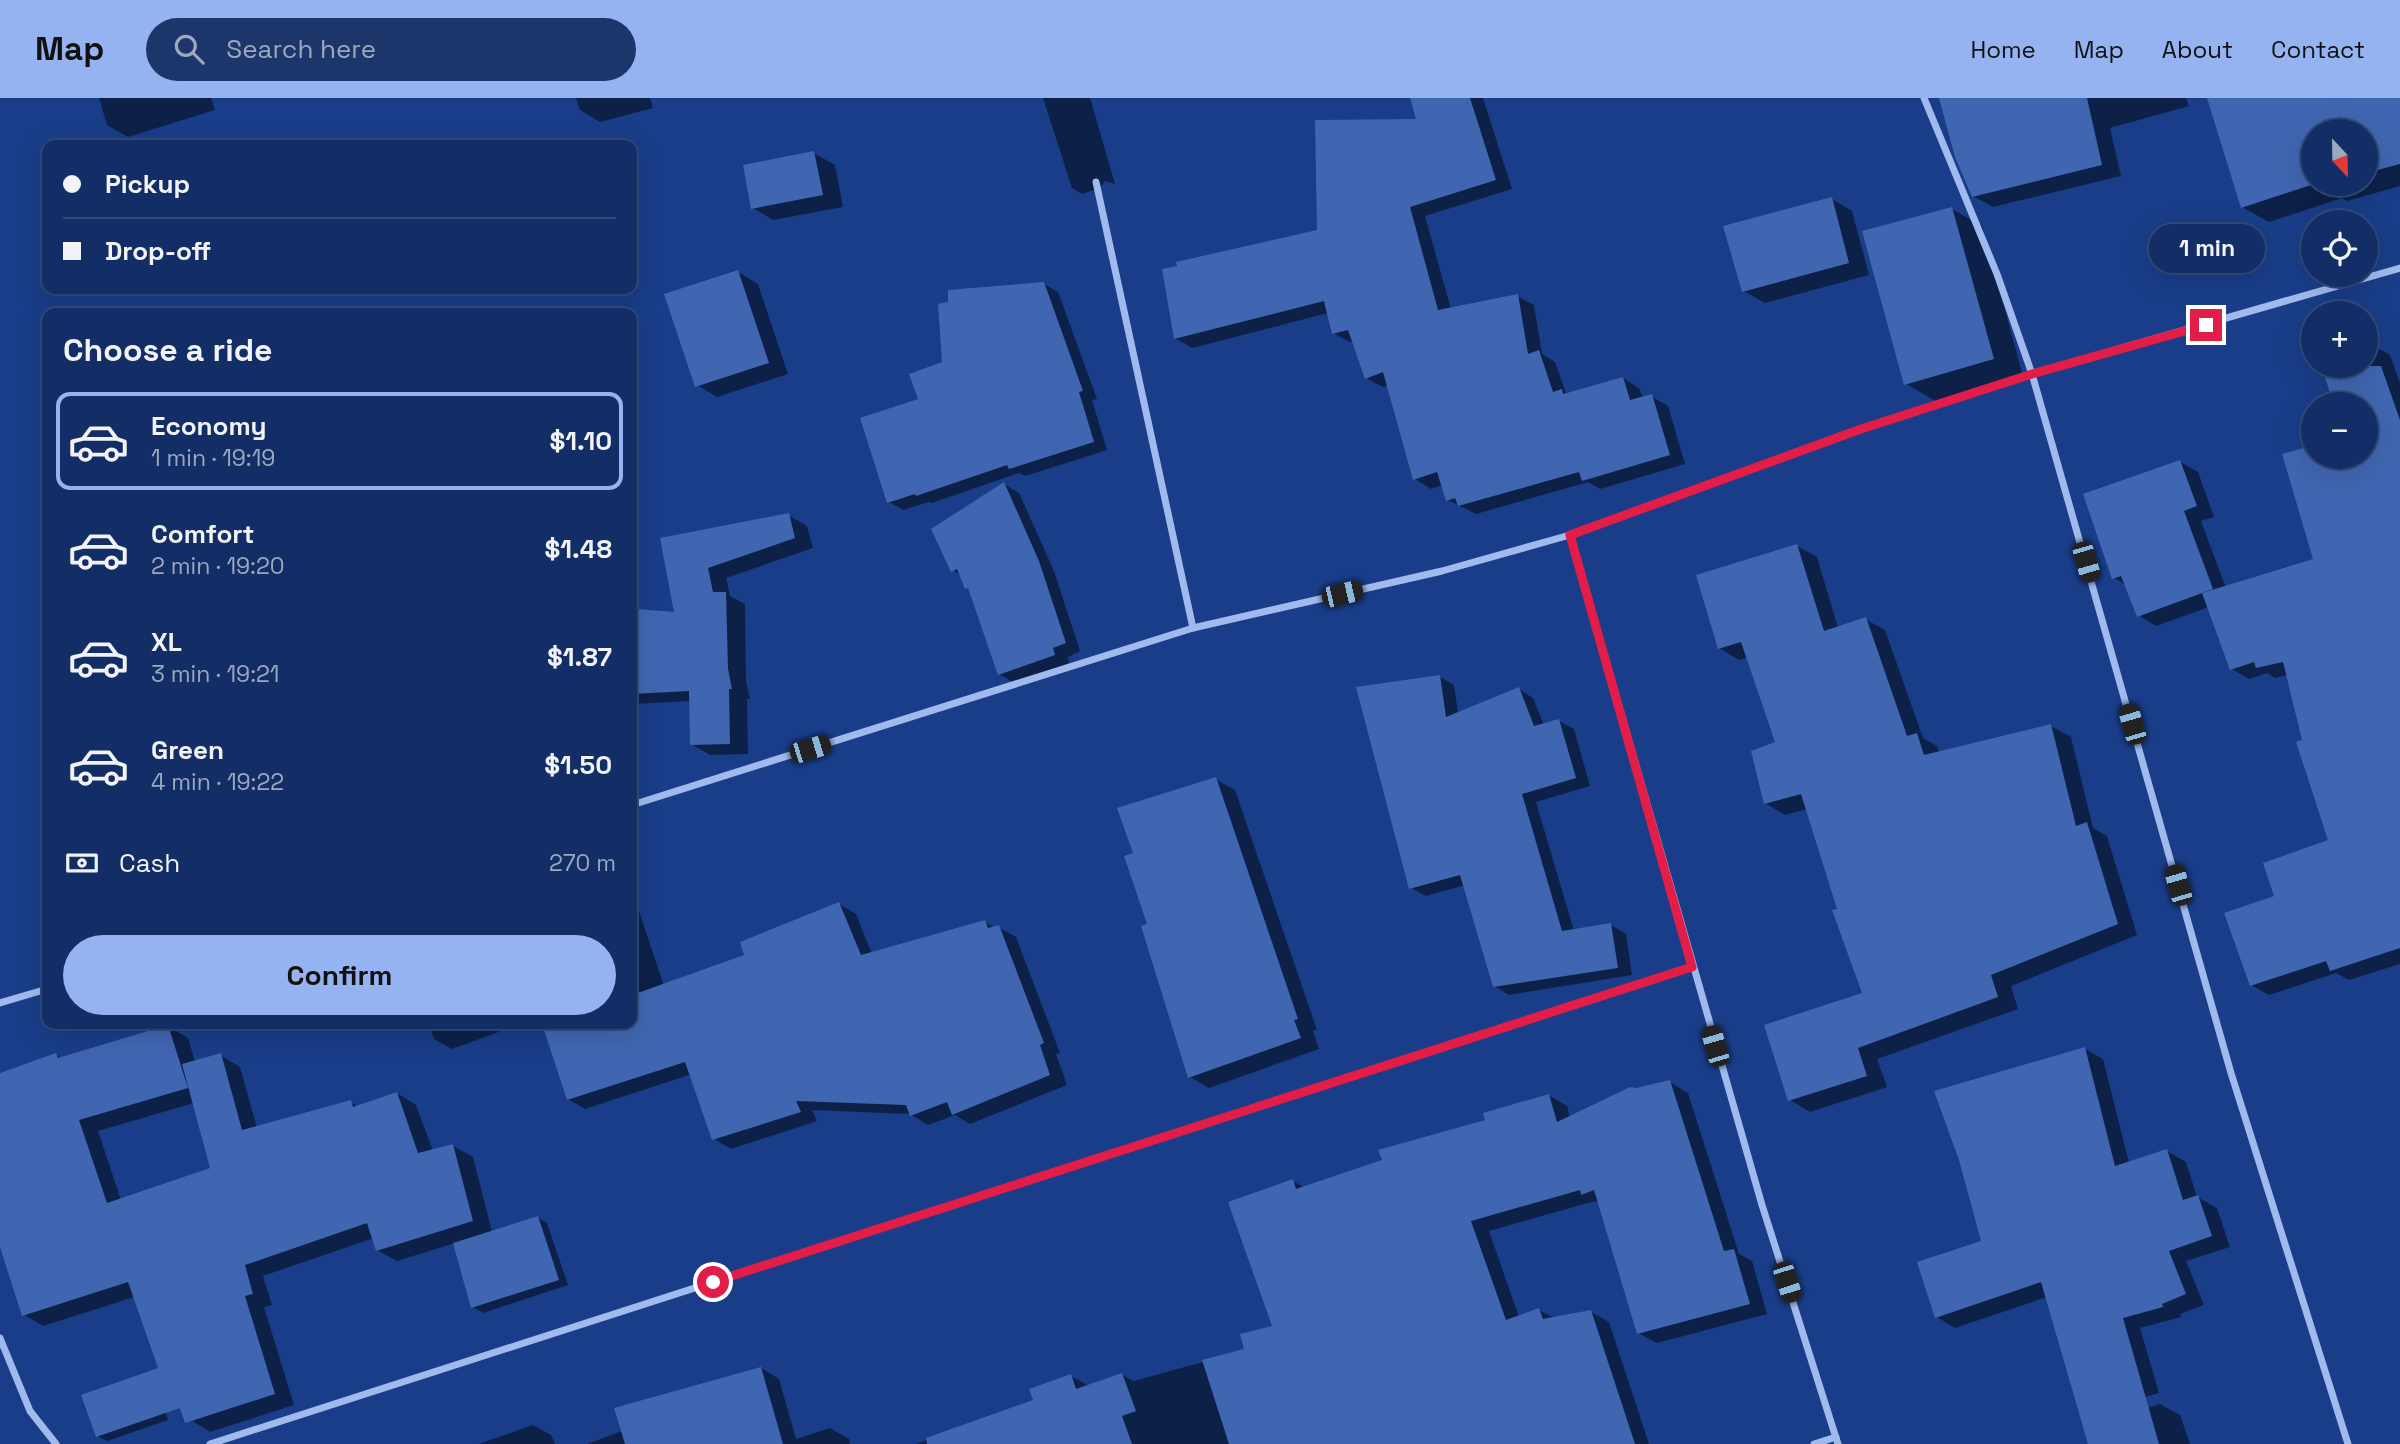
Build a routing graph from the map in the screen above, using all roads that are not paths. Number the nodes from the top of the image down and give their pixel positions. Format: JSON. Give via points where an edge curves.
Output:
{"nodes":[{"id":1,"x":1924,"y":98,"type":"edge"},
{"id":2,"x":1096,"y":182,"type":"dead end"},
{"id":3,"x":2400,"y":268,"type":"edge"},
{"id":4,"x":2032,"y":374,"type":"junction"},
{"id":5,"x":1570,"y":535,"type":"junction"},
{"id":6,"x":1194,"y":628,"type":"junction"},
{"id":7,"x":637,"y":803,"type":"edge"},
{"id":8,"x":1692,"y":967,"type":"junction"},
{"id":9,"x":42,"y":990,"type":"edge"},
{"id":10,"x":0,"y":1003,"type":"edge"},
{"id":11,"x":0,"y":1338,"type":"edge"},
{"id":12,"x":1837,"y":1441,"type":"edge"},
{"id":13,"x":56,"y":1444,"type":"edge"},
{"id":14,"x":211,"y":1444,"type":"edge"},
{"id":15,"x":1814,"y":1444,"type":"edge"},
{"id":16,"x":2348,"y":1444,"type":"edge"}],
"edges":[{"from":1,"to":4,"type":"street","via":[[1997,274]]},
{"from":2,"to":6,"type":"street"},
{"from":3,"to":4,"type":"street"},
{"from":4,"to":5,"type":"street","via":[[1861,429]]},
{"from":4,"to":16,"type":"street","via":[[2231,1073]]},
{"from":5,"to":6,"type":"street","via":[[1442,571]]},
{"from":5,"to":8,"type":"street"},
{"from":6,"to":7,"type":"street"},
{"from":8,"to":12,"type":"street"},
{"from":8,"to":14,"type":"street"},
{"from":9,"to":10,"type":"street"},
{"from":11,"to":13,"type":"street","via":[[30,1411]]},
{"from":12,"to":15,"type":"street"}]}
